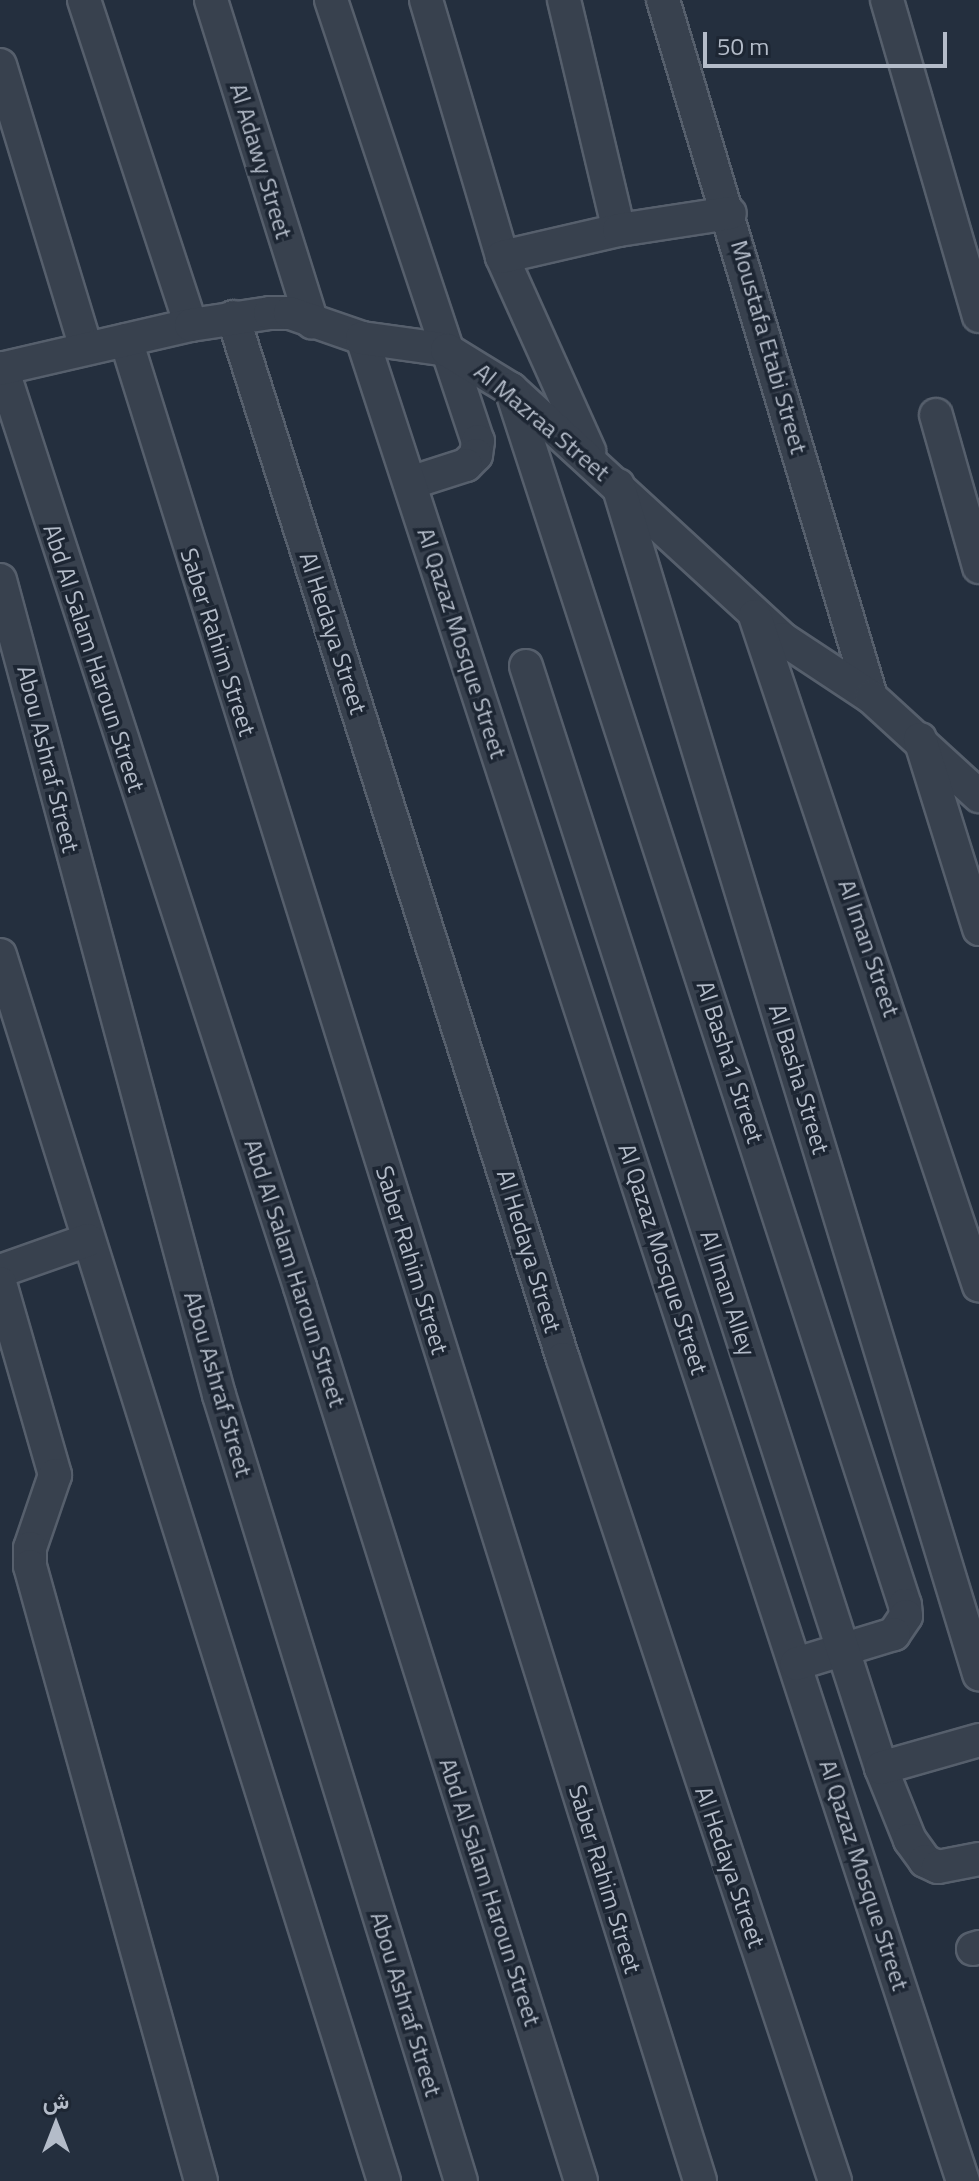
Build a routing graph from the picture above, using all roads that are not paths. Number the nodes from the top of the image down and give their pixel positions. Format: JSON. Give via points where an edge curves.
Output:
{"nodes":[{"id":1,"x":84,"y":0,"type":"edge"},
{"id":2,"x":211,"y":0,"type":"edge"},
{"id":3,"x":331,"y":0,"type":"edge"},
{"id":4,"x":426,"y":0,"type":"edge"},
{"id":5,"x":564,"y":0,"type":"edge"},
{"id":6,"x":663,"y":0,"type":"edge"},
{"id":7,"x":887,"y":0,"type":"edge"},
{"id":8,"x":0,"y":65,"type":"edge"},
{"id":9,"x":730,"y":213,"type":"junction"},
{"id":10,"x":619,"y":230,"type":"junction"},
{"id":11,"x":502,"y":257,"type":"junction"},
{"id":12,"x":979,"y":316,"type":"edge"},
{"id":13,"x":233,"y":317,"type":"junction"},
{"id":14,"x":312,"y":323,"type":"junction"},
{"id":15,"x":191,"y":325,"type":"junction"},
{"id":16,"x":362,"y":338,"type":"junction"},
{"id":17,"x":126,"y":340,"type":"junction"},
{"id":18,"x":86,"y":348,"type":"junction"},
{"id":19,"x":447,"y":350,"type":"junction"},
{"id":20,"x":1,"y":368,"type":"edge"},
{"id":21,"x":511,"y":389,"type":"junction"},
{"id":22,"x":936,"y":415,"type":"dead end"},
{"id":23,"x":594,"y":462,"type":"junction"},
{"id":24,"x":410,"y":483,"type":"junction"},
{"id":25,"x":618,"y":485,"type":"junction"},
{"id":26,"x":979,"y":567,"type":"edge"},
{"id":27,"x":0,"y":580,"type":"edge"},
{"id":28,"x":754,"y":613,"type":"junction"},
{"id":29,"x":526,"y":666,"type":"dead end"},
{"id":30,"x":871,"y":697,"type":"junction"},
{"id":31,"x":919,"y":735,"type":"junction"},
{"id":32,"x":979,"y":796,"type":"edge"},
{"id":33,"x":979,"y":929,"type":"edge"},
{"id":34,"x":0,"y":955,"type":"edge"},
{"id":35,"x":88,"y":1240,"type":"junction"},
{"id":36,"x":0,"y":1271,"type":"edge"},
{"id":37,"x":0,"y":1283,"type":"edge"},
{"id":38,"x":979,"y":1286,"type":"edge"},
{"id":39,"x":843,"y":1650,"type":"junction"},
{"id":40,"x":796,"y":1664,"type":"junction"},
{"id":41,"x":979,"y":1674,"type":"edge"},
{"id":42,"x":979,"y":1740,"type":"edge"},
{"id":43,"x":881,"y":1768,"type":"junction"},
{"id":44,"x":979,"y":1859,"type":"edge"},
{"id":45,"x":201,"y":2181,"type":"edge"},
{"id":46,"x":384,"y":2181,"type":"edge"},
{"id":47,"x":461,"y":2181,"type":"edge"},
{"id":48,"x":581,"y":2181,"type":"edge"},
{"id":49,"x":700,"y":2181,"type":"edge"},
{"id":50,"x":835,"y":2181,"type":"edge"},
{"id":51,"x":963,"y":2181,"type":"edge"}],
"edges":[{"from":1,"to":15,"type":"street"},
{"from":2,"to":14,"type":"street","name":"Al Adawy Street"},
{"from":3,"to":19,"type":"street"},
{"from":4,"to":11,"type":"street"},
{"from":5,"to":10,"type":"street"},
{"from":6,"to":9,"type":"street","name":"Moustafa Etabi Street"},
{"from":7,"to":12,"type":"street"},
{"from":8,"to":18,"type":"street"},
{"from":9,"to":10,"type":"street"},
{"from":9,"to":30,"type":"street","name":"Moustafa Etabi Street"},
{"from":10,"to":11,"type":"street"},
{"from":11,"to":23,"type":"street"},
{"from":13,"to":14,"type":"street","name":"Al Mazraa Street","via":[[290,313]]},
{"from":13,"to":15,"type":"street","name":"Al Mazraa Street"},
{"from":13,"to":50,"type":"street","name":"Al Hedaya Street","via":[[563,1359]]},
{"from":14,"to":16,"type":"street","name":"Al Mazraa Street"},
{"from":15,"to":17,"type":"street","name":"Al Mazraa Street"},
{"from":16,"to":19,"type":"street","name":"Al Mazraa Street"},
{"from":16,"to":24,"type":"street","name":"Al Qazaz Mosque Street"},
{"from":17,"to":18,"type":"street","name":"Al Mazraa Street"},
{"from":17,"to":49,"type":"street","name":"Saber Rahim Street"},
{"from":18,"to":20,"type":"street","name":"Al Mazraa Street"},
{"from":19,"to":21,"type":"street","name":"Al Mazraa Street"},
{"from":19,"to":24,"type":"street","via":[[478,448],[466,465]]},
{"from":20,"to":48,"type":"street","name":"Abd Al Salam Haroun Street","via":[[300,1287]]},
{"from":21,"to":23,"type":"street","name":"Al Mazraa Street"},
{"from":21,"to":39,"type":"street","name":"Al Basha1 Street","via":[[905,1605],[906,1616],[894,1634]]},
{"from":22,"to":26,"type":"street"},
{"from":23,"to":25,"type":"street","name":"Al Mazraa Street"},
{"from":24,"to":40,"type":"street","name":"Al Qazaz Mosque Street"},
{"from":25,"to":28,"type":"street","name":"Al Mazraa Street"},
{"from":25,"to":41,"type":"street","name":"Al Basha Street"},
{"from":27,"to":47,"type":"street","name":"Abou Ashraf Street","via":[[219,1395]]},
{"from":28,"to":30,"type":"street","name":"Al Mazraa Street","via":[[803,654]]},
{"from":28,"to":38,"type":"street","name":"Al Iman Street"},
{"from":29,"to":39,"type":"street","name":"Al Iman Alley"},
{"from":30,"to":31,"type":"street","name":"Al Mazraa Street"},
{"from":31,"to":32,"type":"street","name":"Al Mazraa Street"},
{"from":31,"to":33,"type":"street"},
{"from":34,"to":35,"type":"street"},
{"from":35,"to":36,"type":"street"},
{"from":35,"to":46,"type":"street"},
{"from":37,"to":45,"type":"street","via":[[55,1475],[30,1548],[30,1566]]},
{"from":39,"to":40,"type":"street","name":"Al Basha1 Street"},
{"from":39,"to":43,"type":"street","name":"Al Iman Alley"},
{"from":40,"to":51,"type":"street","name":"Al Qazaz Mosque Street"},
{"from":42,"to":43,"type":"street"},
{"from":43,"to":44,"type":"street","name":"Al Iman Alley","via":[[910,1840],[925,1861],[938,1867]]}]}
